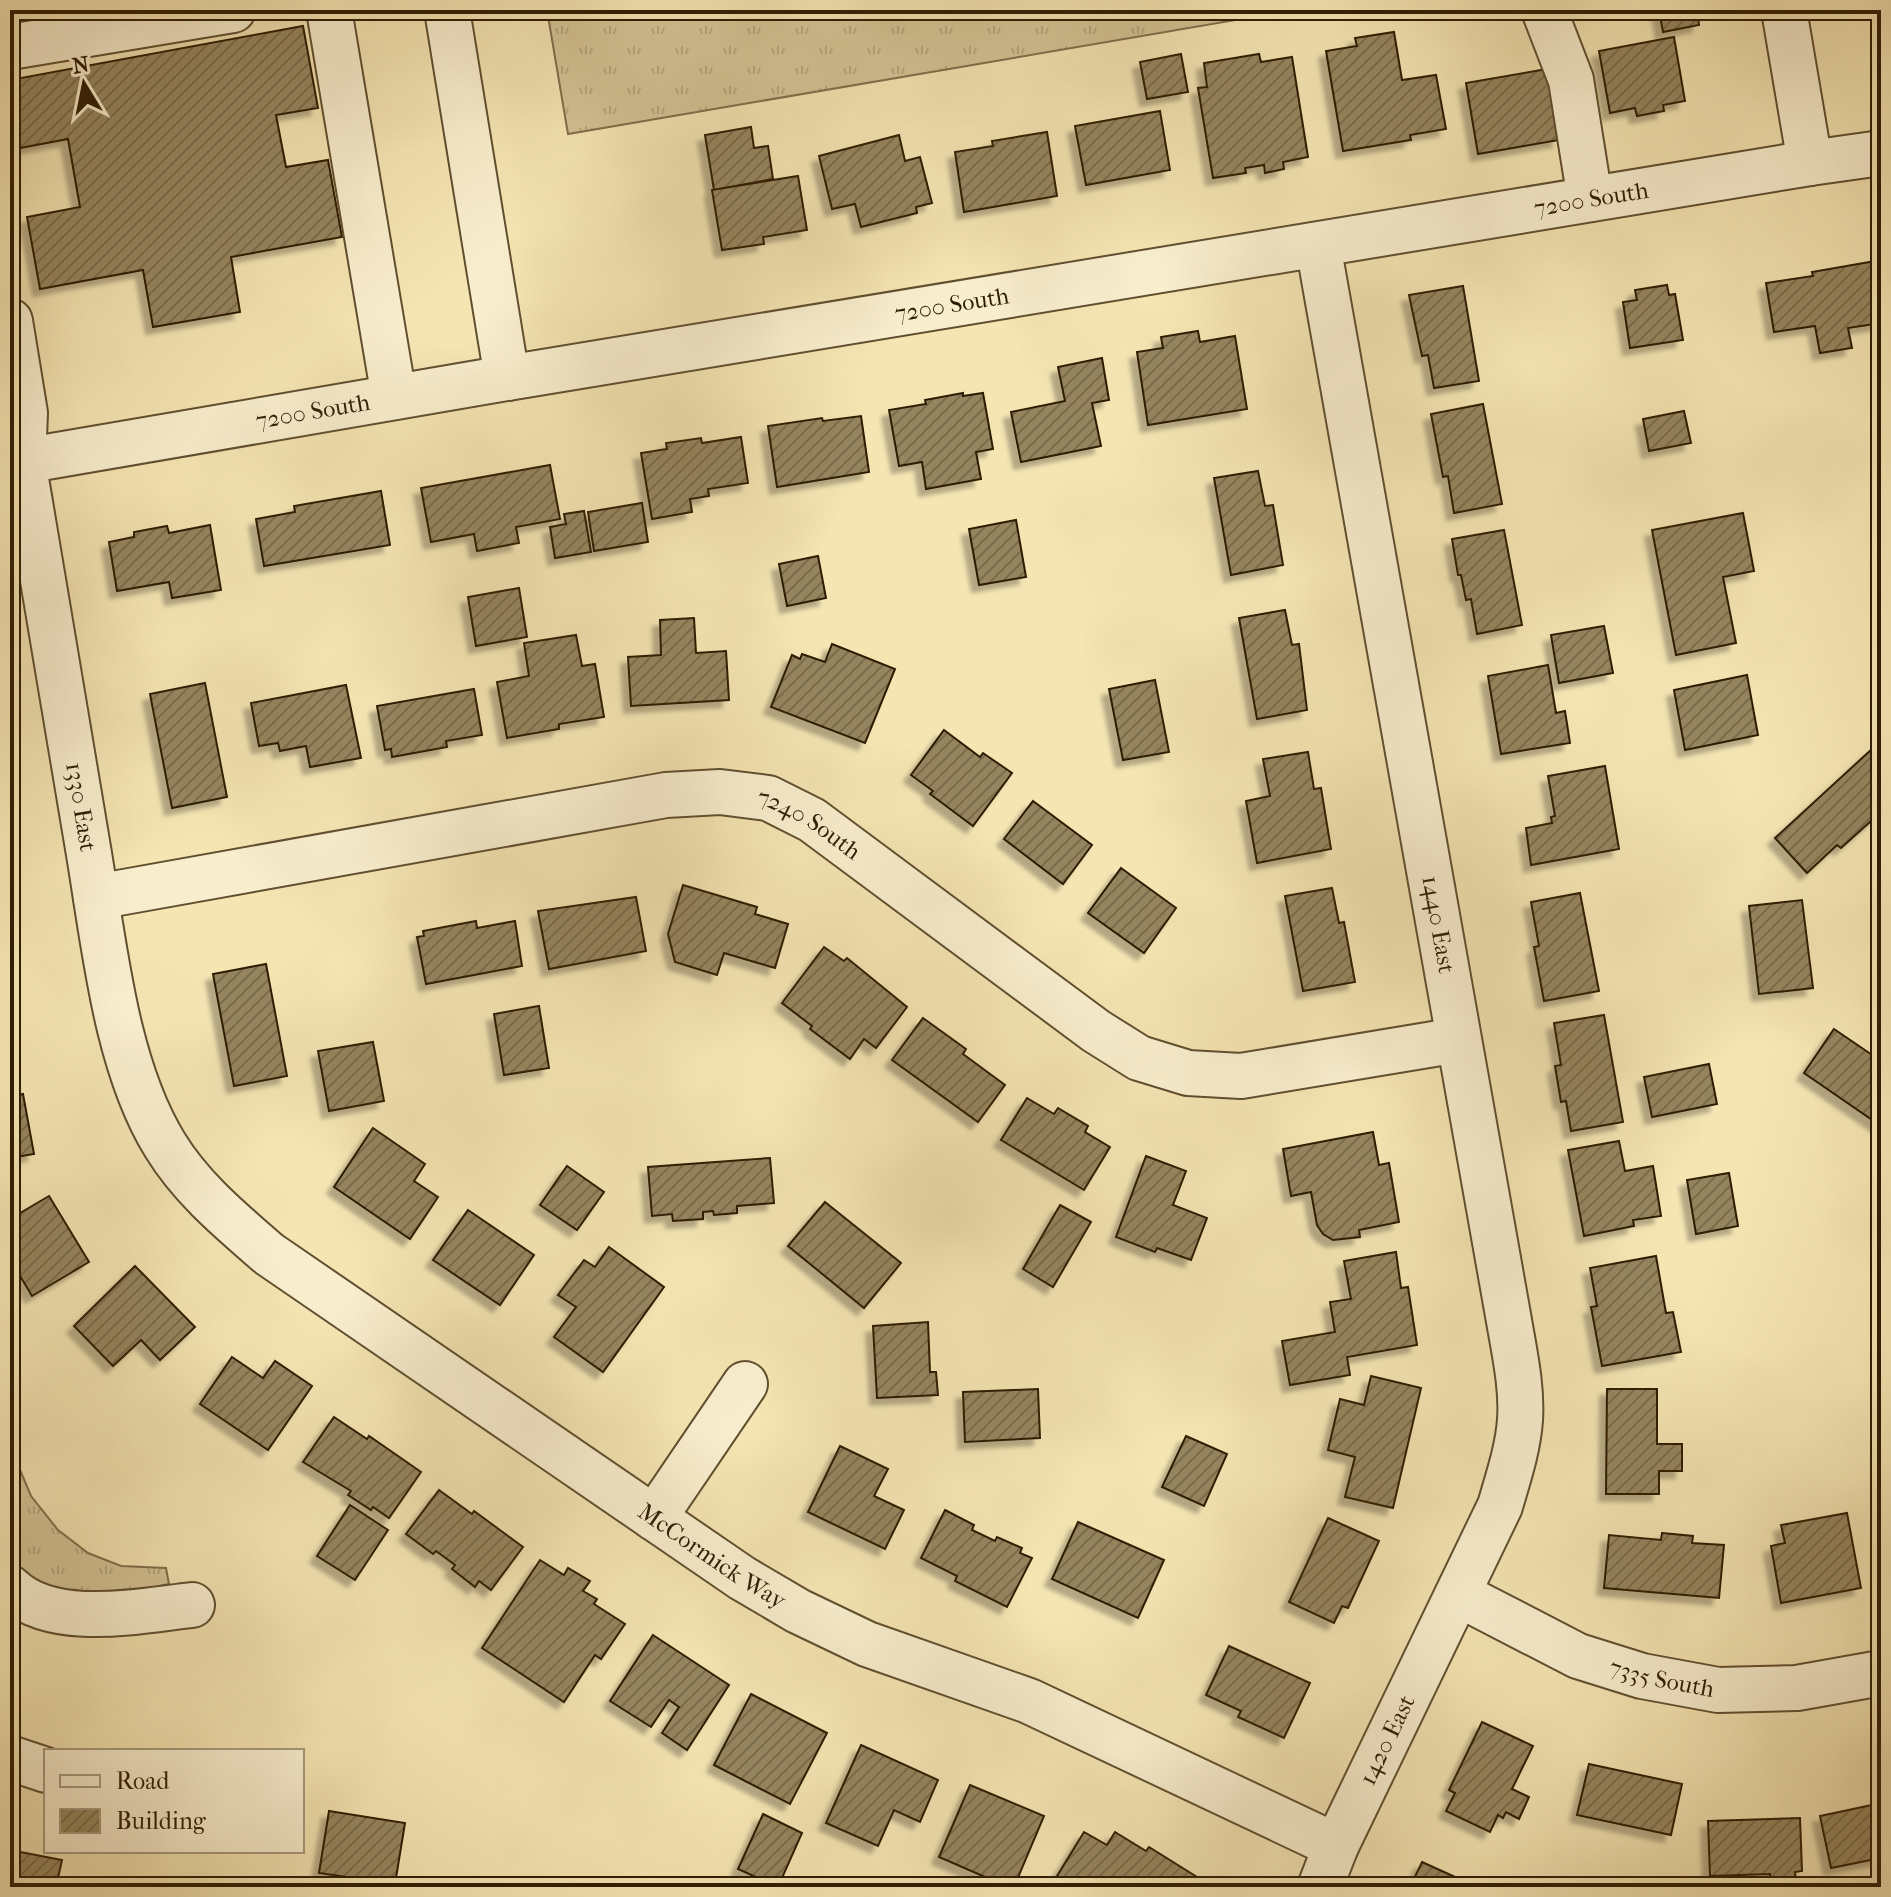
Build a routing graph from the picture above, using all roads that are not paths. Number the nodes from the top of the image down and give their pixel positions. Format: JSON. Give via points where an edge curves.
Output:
{"nodes":[{"id":1,"x":233,"y":10,"type":"edge"},
{"id":2,"x":329,"y":10,"type":"edge"},
{"id":3,"x":447,"y":10,"type":"edge"},
{"id":4,"x":1544,"y":10,"type":"edge"},
{"id":5,"x":1784,"y":10,"type":"edge"},
{"id":6,"x":10,"y":47,"type":"edge"},
{"id":7,"x":1881,"y":153,"type":"edge"},
{"id":8,"x":1810,"y":163,"type":"junction"},
{"id":9,"x":1590,"y":199,"type":"junction"},
{"id":10,"x":1318,"y":245,"type":"junction"},
{"id":11,"x":10,"y":321,"type":"edge"},
{"id":12,"x":507,"y":378,"type":"junction"},
{"id":13,"x":394,"y":397,"type":"junction"},
{"id":14,"x":23,"y":461,"type":"junction"},
{"id":15,"x":96,"y":897,"type":"junction"},
{"id":16,"x":1458,"y":1040,"type":"junction"},
{"id":17,"x":165,"y":1145,"type":"joint"},
{"id":18,"x":745,"y":1384,"type":"dead end"},
{"id":19,"x":654,"y":1518,"type":"junction"},
{"id":20,"x":10,"y":1588,"type":"edge"},
{"id":21,"x":1458,"y":1594,"type":"junction"},
{"id":22,"x":192,"y":1605,"type":"dead end"},
{"id":23,"x":1881,"y":1673,"type":"edge"},
{"id":24,"x":10,"y":1758,"type":"edge"},
{"id":25,"x":44,"y":1769,"type":"edge"},
{"id":26,"x":1336,"y":1846,"type":"junction"},
{"id":27,"x":1320,"y":1887,"type":"edge"}],
"edges":[{"from":1,"to":6,"type":"street"},
{"from":2,"to":13,"type":"street"},
{"from":3,"to":12,"type":"street"},
{"from":4,"to":9,"type":"street","via":[[1571,80]]},
{"from":5,"to":8,"type":"street"},
{"from":7,"to":8,"type":"street","name":"7200 South"},
{"from":8,"to":9,"type":"street","name":"7200 South"},
{"from":9,"to":10,"type":"street","name":"7200 South"},
{"from":10,"to":12,"type":"street","name":"7200 South"},
{"from":10,"to":16,"type":"street","name":"1440 East"},
{"from":11,"to":14,"type":"street","name":"1330 East","via":[[25,413]]},
{"from":12,"to":13,"type":"street","name":"7200 South"},
{"from":13,"to":14,"type":"street","name":"7200 South"},
{"from":14,"to":15,"type":"street","name":"1330 East"},
{"from":15,"to":16,"type":"street","name":"7240 South","via":[[666,795],[720,792],[768,798],[812,820],[1139,1058],[1188,1073],[1241,1076]]},
{"from":15,"to":17,"type":"street","name":"1330 East","via":[[128,1055]]},
{"from":16,"to":21,"type":"street","name":"1440 East","via":[[1513,1346],[1520,1419],[1500,1506]]},
{"from":17,"to":19,"type":"street","name":"McCormick Way","via":[[192,1182],[269,1254]]},
{"from":18,"to":19,"type":"street"},
{"from":19,"to":26,"type":"street","name":"McCormick Way","via":[[798,1611],[867,1644],[1029,1701]]},
{"from":20,"to":22,"type":"street","via":[[39,1608],[62,1613]]},
{"from":21,"to":23,"type":"street","name":"7335 South","via":[[1578,1656],[1672,1682],[1718,1690],[1797,1688]]},
{"from":21,"to":26,"type":"street","name":"1420 East"},
{"from":24,"to":25,"type":"street"},
{"from":26,"to":27,"type":"street","name":"1420 East"}]}
